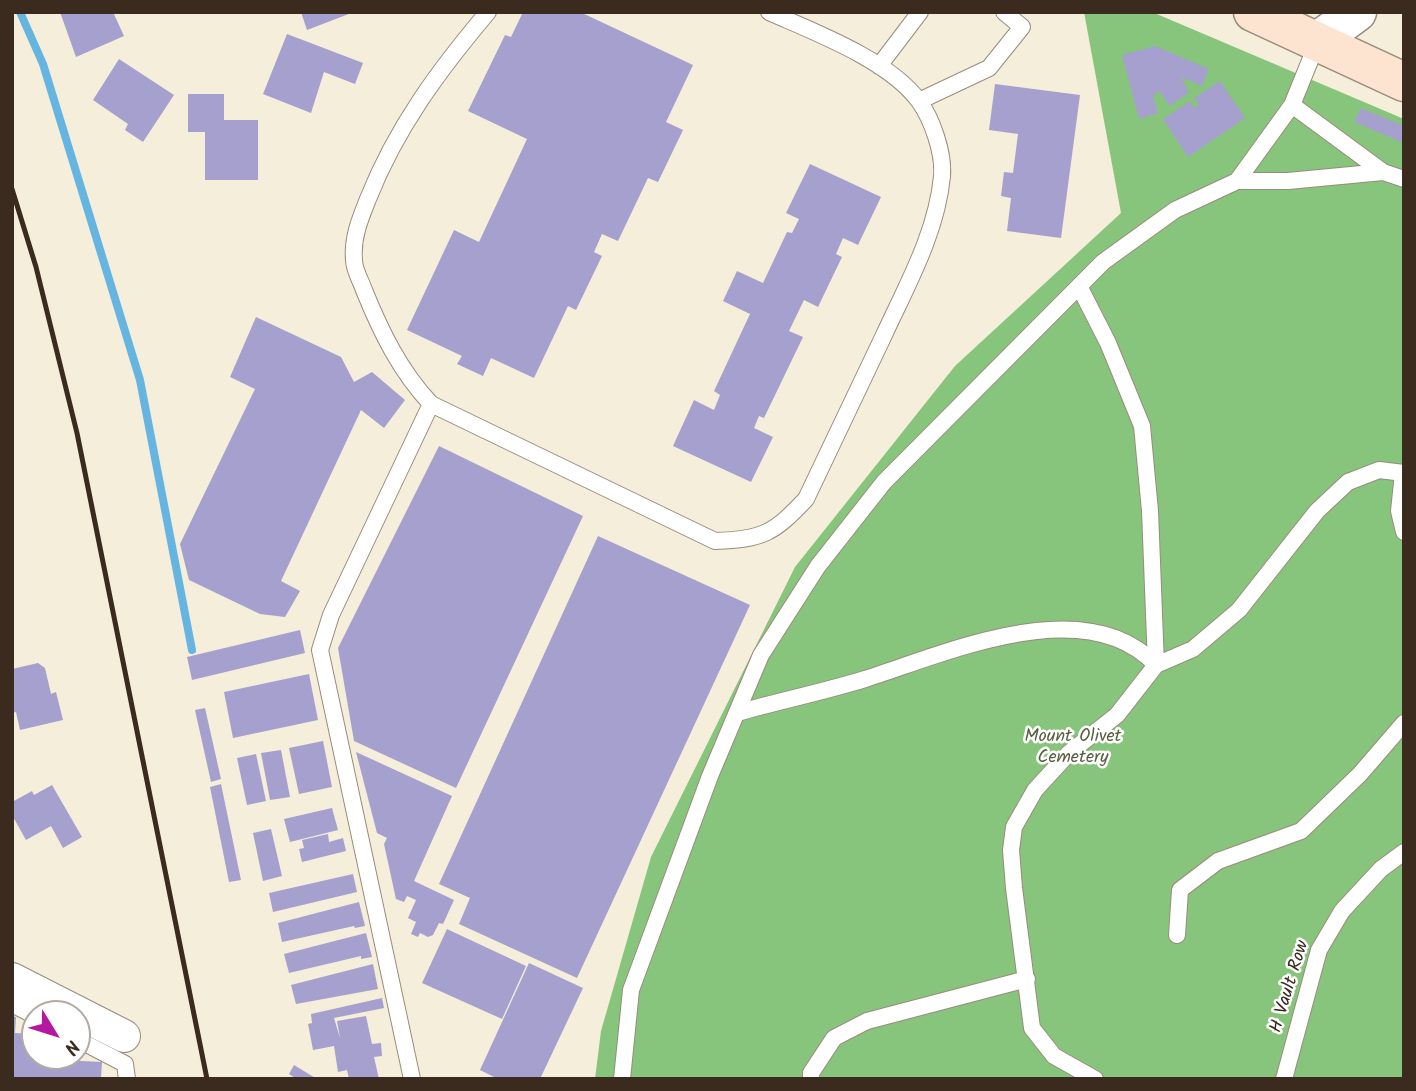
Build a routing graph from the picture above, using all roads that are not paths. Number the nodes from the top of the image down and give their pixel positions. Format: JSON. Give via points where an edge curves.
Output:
{"nodes":[{"id":1,"x":488,"y":12,"type":"edge"},
{"id":2,"x":920,"y":12,"type":"edge"},
{"id":3,"x":1004,"y":12,"type":"edge"},
{"id":4,"x":1253,"y":12,"type":"edge"},
{"id":5,"x":1357,"y":12,"type":"edge"},
{"id":6,"x":779,"y":14,"type":"edge"},
{"id":7,"x":1321,"y":27,"type":"edge"},
{"id":8,"x":1404,"y":60,"type":"edge"},
{"id":9,"x":879,"y":66,"type":"junction"},
{"id":10,"x":1404,"y":82,"type":"edge"},
{"id":11,"x":919,"y":101,"type":"junction"},
{"id":12,"x":1292,"y":105,"type":"junction"},
{"id":13,"x":1383,"y":172,"type":"junction"},
{"id":14,"x":1404,"y":179,"type":"edge"},
{"id":15,"x":1237,"y":181,"type":"junction"},
{"id":16,"x":1079,"y":286,"type":"junction"},
{"id":17,"x":431,"y":404,"type":"junction"},
{"id":18,"x":1403,"y":473,"type":"edge"},
{"id":19,"x":1404,"y":531,"type":"edge"},
{"id":20,"x":1156,"y":665,"type":"junction"},
{"id":21,"x":737,"y":713,"type":"junction"},
{"id":22,"x":1404,"y":723,"type":"edge"},
{"id":23,"x":1404,"y":852,"type":"edge"},
{"id":24,"x":1177,"y":935,"type":"dead end"},
{"id":25,"x":12,"y":979,"type":"edge"},
{"id":26,"x":1027,"y":979,"type":"junction"},
{"id":27,"x":124,"y":1036,"type":"dead end"},
{"id":28,"x":91,"y":1047,"type":"edge"},
{"id":29,"x":127,"y":1079,"type":"edge"},
{"id":30,"x":412,"y":1079,"type":"edge"},
{"id":31,"x":622,"y":1079,"type":"edge"},
{"id":32,"x":811,"y":1079,"type":"edge"},
{"id":33,"x":1095,"y":1079,"type":"edge"},
{"id":34,"x":1284,"y":1079,"type":"edge"}],
"edges":[{"from":1,"to":17,"type":"lane","via":[[413,109],[355,234],[354,263],[382,331],[410,382]]},
{"from":2,"to":9,"type":"lane"},
{"from":3,"to":11,"type":"lane","via":[[1022,27],[989,68]]},
{"from":4,"to":7,"type":"main road"},
{"from":5,"to":7,"type":"street"},
{"from":6,"to":9,"type":"lane"},
{"from":7,"to":8,"type":"main road"},
{"from":7,"to":10,"type":"main road"},
{"from":7,"to":12,"type":"lane"},
{"from":9,"to":11,"type":"lane"},
{"from":11,"to":17,"type":"lane","via":[[940,153],[943,173],[936,211],[903,295],[806,499],[782,524],[752,540],[715,541]]},
{"from":12,"to":13,"type":"lane"},
{"from":12,"to":15,"type":"lane"},
{"from":13,"to":14,"type":"lane"},
{"from":13,"to":15,"type":"lane"},
{"from":15,"to":16,"type":"lane","via":[[1175,210],[1103,262]]},
{"from":16,"to":20,"type":"lane","via":[[1142,426]]},
{"from":16,"to":21,"type":"lane","via":[[884,482],[818,566],[768,644]]},
{"from":17,"to":30,"type":"lane","via":[[331,615],[320,650]]},
{"from":18,"to":19,"type":"lane","via":[[1399,512]]},
{"from":18,"to":20,"type":"lane","via":[[1379,470],[1348,482],[1317,511],[1239,610],[1193,649]]},
{"from":20,"to":21,"type":"lane","via":[[1140,648],[1108,635],[1069,629],[1031,632],[949,650],[864,679]]},
{"from":20,"to":26,"type":"lane","via":[[1116,715],[1069,753],[1035,790],[1014,827],[1014,888]]},
{"from":21,"to":31,"type":"lane","via":[[631,990]]},
{"from":22,"to":24,"type":"lane","via":[[1301,831],[1218,862],[1180,890]]},
{"from":23,"to":34,"type":"lane","name":"H Vault Row","via":[[1381,869],[1342,911],[1319,950]]},
{"from":25,"to":27,"type":"street"},
{"from":26,"to":32,"type":"lane","via":[[867,1021],[834,1038]]},
{"from":26,"to":33,"type":"lane","via":[[1032,1028],[1054,1056]]},
{"from":28,"to":29,"type":"lane","via":[[125,1065]]}]}
